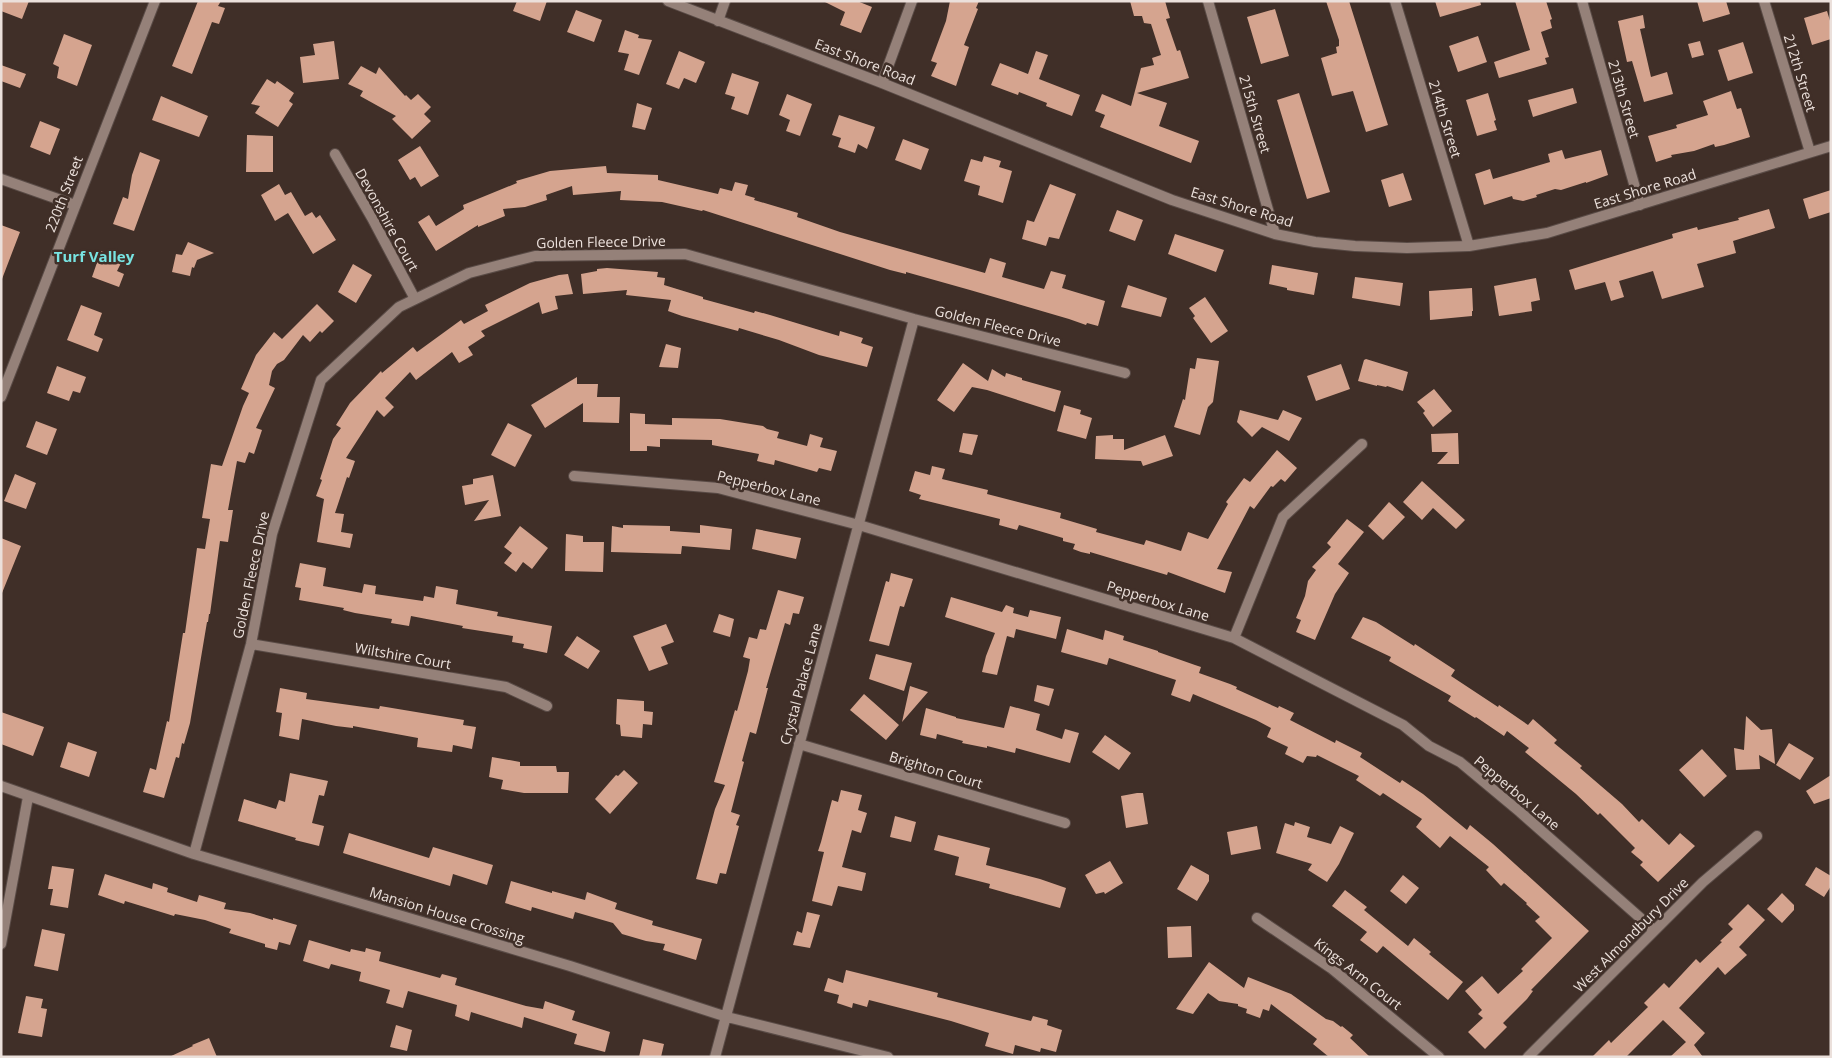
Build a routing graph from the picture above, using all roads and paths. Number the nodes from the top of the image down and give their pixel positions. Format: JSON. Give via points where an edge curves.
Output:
{"nodes":[{"id":1,"x":155,"y":1,"type":"edge"},
{"id":2,"x":668,"y":1,"type":"edge"},
{"id":3,"x":725,"y":1,"type":"edge"},
{"id":4,"x":912,"y":1,"type":"edge"},
{"id":5,"x":1208,"y":1,"type":"edge"},
{"id":6,"x":1395,"y":1,"type":"edge"},
{"id":7,"x":1582,"y":1,"type":"edge"},
{"id":8,"x":1764,"y":1,"type":"edge"},
{"id":9,"x":718,"y":21,"type":"junction"},
{"id":10,"x":882,"y":84,"type":"junction"},
{"id":11,"x":1831,"y":146,"type":"edge"},
{"id":12,"x":1810,"y":152,"type":"junction"},
{"id":13,"x":335,"y":154,"type":"dead end"},
{"id":14,"x":1,"y":179,"type":"edge"},
{"id":15,"x":74,"y":205,"type":"junction"},
{"id":16,"x":1640,"y":205,"type":"junction"},
{"id":17,"x":1275,"y":234,"type":"junction"},
{"id":18,"x":1469,"y":246,"type":"junction"},
{"id":19,"x":415,"y":300,"type":"junction"},
{"id":20,"x":914,"y":319,"type":"junction"},
{"id":21,"x":1125,"y":373,"type":"dead end"},
{"id":22,"x":1,"y":397,"type":"edge"},
{"id":23,"x":1362,"y":444,"type":"dead end"},
{"id":24,"x":574,"y":476,"type":"dead end"},
{"id":25,"x":859,"y":525,"type":"junction"},
{"id":26,"x":1234,"y":638,"type":"junction"},
{"id":27,"x":250,"y":644,"type":"junction"},
{"id":28,"x":547,"y":706,"type":"dead end"},
{"id":29,"x":799,"y":744,"type":"junction"},
{"id":30,"x":1,"y":786,"type":"edge"},
{"id":31,"x":28,"y":797,"type":"junction"},
{"id":32,"x":1064,"y":823,"type":"dead end"},
{"id":33,"x":1757,"y":836,"type":"dead end"},
{"id":34,"x":194,"y":854,"type":"junction"},
{"id":35,"x":1257,"y":918,"type":"dead end"},
{"id":36,"x":1654,"y":930,"type":"junction"},
{"id":37,"x":1,"y":944,"type":"edge"},
{"id":38,"x":727,"y":1016,"type":"junction"},
{"id":39,"x":715,"y":1057,"type":"edge"},
{"id":40,"x":888,"y":1057,"type":"edge"},
{"id":41,"x":1439,"y":1057,"type":"edge"},
{"id":42,"x":1528,"y":1057,"type":"edge"}],
"edges":[{"from":1,"to":15,"type":"street","name":"220th Street"},
{"from":2,"to":9,"type":"street","name":"East Shore Road"},
{"from":3,"to":9,"type":"street"},
{"from":4,"to":10,"type":"street"},
{"from":5,"to":17,"type":"street","name":"215th Street"},
{"from":6,"to":18,"type":"street","name":"214th Street"},
{"from":7,"to":16,"type":"street","name":"213th Street"},
{"from":8,"to":12,"type":"street","name":"212th Street"},
{"from":9,"to":10,"type":"street","name":"East Shore Road"},
{"from":10,"to":17,"type":"street","name":"East Shore Road","via":[[1172,200]]},
{"from":11,"to":12,"type":"street","name":"East Shore Road"},
{"from":12,"to":16,"type":"street","name":"East Shore Road"},
{"from":13,"to":19,"type":"street","name":"Devonshire Court"},
{"from":14,"to":15,"type":"street"},
{"from":15,"to":22,"type":"street","name":"220th Street"},
{"from":16,"to":18,"type":"street","name":"East Shore Road","via":[[1547,233]]},
{"from":17,"to":18,"type":"street","name":"East Shore Road","via":[[1355,246]]},
{"from":19,"to":20,"type":"street","name":"Golden Fleece Drive","via":[[469,273],[535,256],[686,254]]},
{"from":19,"to":27,"type":"street","name":"Golden Fleece Drive","via":[[399,308],[321,380],[272,534]]},
{"from":20,"to":21,"type":"street","name":"Golden Fleece Drive"},
{"from":20,"to":25,"type":"street","name":"Crystal Palace Lane"},
{"from":23,"to":26,"type":"street","via":[[1283,517]]},
{"from":24,"to":25,"type":"street","name":"Pepperbox Lane","via":[[718,488]]},
{"from":25,"to":26,"type":"street","name":"Pepperbox Lane"},
{"from":25,"to":29,"type":"street","name":"Crystal Palace Lane"},
{"from":26,"to":36,"type":"street","name":"Pepperbox Lane","via":[[1403,726],[1429,746],[1460,762]]},
{"from":27,"to":28,"type":"street","name":"Wiltshire Court","via":[[506,687]]},
{"from":27,"to":34,"type":"street","name":"Golden Fleece Drive"},
{"from":29,"to":32,"type":"street","name":"Brighton Court"},
{"from":29,"to":38,"type":"street","name":"Crystal Palace Lane"},
{"from":30,"to":31,"type":"street","name":"Mansion House Crossing"},
{"from":31,"to":34,"type":"street","name":"Mansion House Crossing"},
{"from":31,"to":37,"type":"street"},
{"from":33,"to":36,"type":"street","name":"West Almondbury Drive"},
{"from":34,"to":38,"type":"street","name":"Mansion House Crossing"},
{"from":35,"to":41,"type":"street","name":"Kings Arm Court","via":[[1331,968]]},
{"from":36,"to":42,"type":"street","name":"West Almondbury Drive"},
{"from":38,"to":39,"type":"street","name":"Crystal Palace Lane"},
{"from":38,"to":40,"type":"street","name":"Mansion House Crossing"}]}
